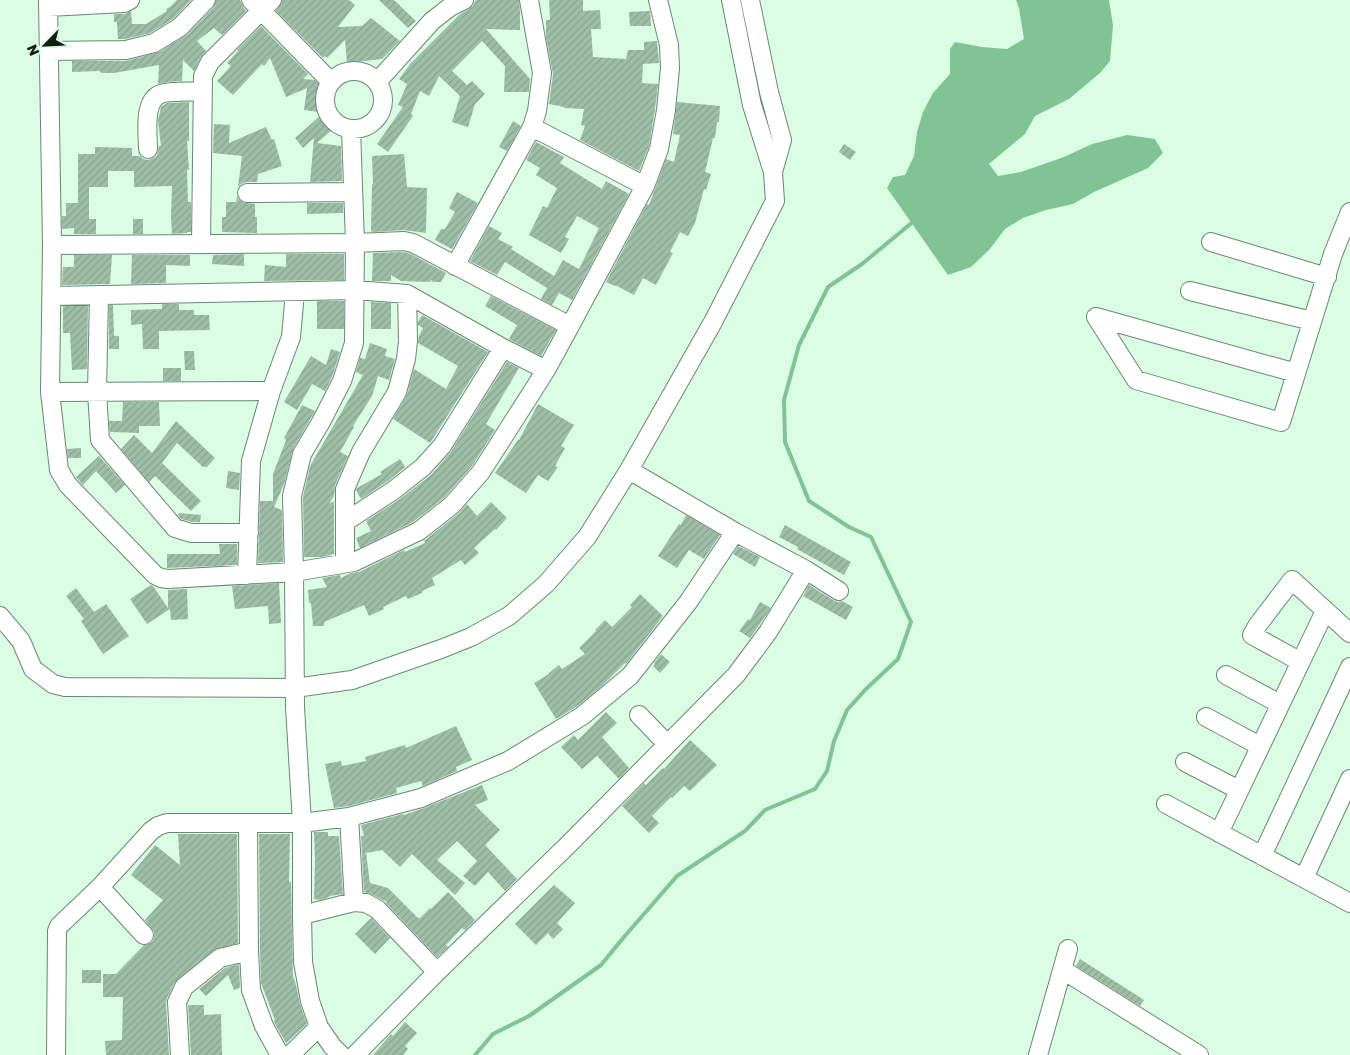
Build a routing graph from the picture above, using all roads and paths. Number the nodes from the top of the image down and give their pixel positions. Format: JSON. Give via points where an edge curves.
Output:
{"nodes":[{"id":1,"x":130,"y":0,"type":"edge"},
{"id":2,"x":206,"y":0,"type":"edge"},
{"id":3,"x":464,"y":0,"type":"edge"},
{"id":4,"x":529,"y":0,"type":"edge"},
{"id":5,"x":658,"y":0,"type":"edge"},
{"id":6,"x":731,"y":0,"type":"edge"},
{"id":7,"x":750,"y":0,"type":"edge"},
{"id":8,"x":48,"y":4,"type":"edge"},
{"id":9,"x":262,"y":4,"type":"edge"},
{"id":10,"x":48,"y":52,"type":"junction"},
{"id":11,"x":331,"y":82,"type":"junction"},
{"id":12,"x":377,"y":82,"type":"junction"},
{"id":13,"x":203,"y":91,"type":"junction"},
{"id":14,"x":532,"y":127,"type":"junction"},
{"id":15,"x":351,"y":129,"type":"junction"},
{"id":16,"x":148,"y":149,"type":"dead end"},
{"id":17,"x":773,"y":172,"type":"junction"},
{"id":18,"x":645,"y":186,"type":"junction"},
{"id":19,"x":247,"y":192,"type":"dead end"},
{"id":20,"x":353,"y":192,"type":"junction"},
{"id":21,"x":1350,"y":212,"type":"edge"},
{"id":22,"x":1211,"y":242,"type":"dead end"},
{"id":23,"x":201,"y":244,"type":"junction"},
{"id":24,"x":355,"y":244,"type":"junction"},
{"id":25,"x":52,"y":245,"type":"junction"},
{"id":26,"x":455,"y":266,"type":"junction"},
{"id":27,"x":1326,"y":276,"type":"junction"},
{"id":28,"x":355,"y":290,"type":"junction"},
{"id":29,"x":1190,"y":291,"type":"dead end"},
{"id":30,"x":295,"y":292,"type":"junction"},
{"id":31,"x":407,"y":294,"type":"junction"},
{"id":32,"x":52,"y":296,"type":"junction"},
{"id":33,"x":99,"y":296,"type":"junction"},
{"id":34,"x":1312,"y":322,"type":"junction"},
{"id":35,"x":570,"y":326,"type":"junction"},
{"id":36,"x":504,"y":348,"type":"junction"},
{"id":37,"x":546,"y":370,"type":"junction"},
{"id":38,"x":1296,"y":373,"type":"junction"},
{"id":39,"x":271,"y":391,"type":"junction"},
{"id":40,"x":50,"y":392,"type":"junction"},
{"id":41,"x":97,"y":392,"type":"junction"},
{"id":42,"x":629,"y":470,"type":"junction"},
{"id":43,"x":345,"y":522,"type":"junction"},
{"id":44,"x":735,"y":532,"type":"junction"},
{"id":45,"x":249,"y":533,"type":"junction"},
{"id":46,"x":345,"y":563,"type":"junction"},
{"id":47,"x":806,"y":570,"type":"junction"},
{"id":48,"x":294,"y":572,"type":"junction"},
{"id":49,"x":247,"y":575,"type":"junction"},
{"id":50,"x":839,"y":591,"type":"dead end"},
{"id":51,"x":1325,"y":610,"type":"junction"},
{"id":52,"x":0,"y":616,"type":"edge"},
{"id":53,"x":1350,"y":633,"type":"edge"},
{"id":54,"x":1301,"y":662,"type":"junction"},
{"id":55,"x":1350,"y":667,"type":"edge"},
{"id":56,"x":1226,"y":675,"type":"dead end"},
{"id":57,"x":295,"y":688,"type":"junction"},
{"id":58,"x":1280,"y":704,"type":"junction"},
{"id":59,"x":639,"y":715,"type":"dead end"},
{"id":60,"x":1206,"y":717,"type":"dead end"},
{"id":61,"x":667,"y":744,"type":"junction"},
{"id":62,"x":1260,"y":746,"type":"junction"},
{"id":63,"x":1185,"y":762,"type":"dead end"},
{"id":64,"x":1350,"y":779,"type":"edge"},
{"id":65,"x":1239,"y":790,"type":"junction"},
{"id":66,"x":1166,"y":804,"type":"dead end"},
{"id":67,"x":349,"y":817,"type":"junction"},
{"id":68,"x":302,"y":823,"type":"junction"},
{"id":69,"x":248,"y":824,"type":"junction"},
{"id":70,"x":1219,"y":833,"type":"junction"},
{"id":71,"x":1262,"y":856,"type":"junction"},
{"id":72,"x":1304,"y":878,"type":"junction"},
{"id":73,"x":100,"y":887,"type":"junction"},
{"id":74,"x":1348,"y":898,"type":"edge"},
{"id":75,"x":354,"y":902,"type":"junction"},
{"id":76,"x":302,"y":914,"type":"junction"},
{"id":77,"x":144,"y":935,"type":"dead end"},
{"id":78,"x":1068,"y":949,"type":"dead end"},
{"id":79,"x":249,"y":951,"type":"junction"},
{"id":80,"x":1063,"y":970,"type":"junction"},
{"id":81,"x":437,"y":972,"type":"junction"},
{"id":82,"x":319,"y":1027,"type":"junction"},
{"id":83,"x":56,"y":1055,"type":"edge"},
{"id":84,"x":180,"y":1055,"type":"edge"},
{"id":85,"x":280,"y":1055,"type":"edge"},
{"id":86,"x":290,"y":1055,"type":"edge"},
{"id":87,"x":341,"y":1055,"type":"edge"},
{"id":88,"x":355,"y":1055,"type":"edge"},
{"id":89,"x":1038,"y":1055,"type":"edge"},
{"id":90,"x":1199,"y":1055,"type":"edge"}],
"edges":[{"from":1,"to":8,"type":"street","via":[[107,5]]},
{"from":2,"to":10,"type":"street","via":[[180,27],[154,43],[126,50]]},
{"from":3,"to":12,"type":"street","via":[[432,21]]},
{"from":4,"to":14,"type":"street","via":[[542,72]]},
{"from":5,"to":18,"type":"street","via":[[669,45],[670,68],[659,149]]},
{"from":6,"to":17,"type":"street","via":[[752,105]]},
{"from":7,"to":17,"type":"street","via":[[782,140]]},
{"from":8,"to":10,"type":"street"},
{"from":9,"to":11,"type":"street"},
{"from":9,"to":13,"type":"street","via":[[210,62],[203,76]]},
{"from":10,"to":25,"type":"street"},
{"from":11,"to":12,"type":"street","via":[[346,72],[354,71],[362,72]]},
{"from":11,"to":15,"type":"street","via":[[325,98],[329,115],[342,127]]},
{"from":12,"to":15,"type":"street","via":[[384,100],[382,110],[370,126]]},
{"from":13,"to":16,"type":"street","via":[[162,93],[153,99],[148,109]]},
{"from":13,"to":23,"type":"street"},
{"from":14,"to":18,"type":"street"},
{"from":14,"to":26,"type":"street"},
{"from":15,"to":20,"type":"street"},
{"from":17,"to":42,"type":"street","via":[[775,201],[713,322]]},
{"from":18,"to":35,"type":"street"},
{"from":19,"to":20,"type":"street"},
{"from":20,"to":24,"type":"street"},
{"from":21,"to":27,"type":"street"},
{"from":22,"to":27,"type":"street"},
{"from":23,"to":24,"type":"street"},
{"from":23,"to":25,"type":"street"},
{"from":24,"to":26,"type":"street","via":[[404,240]]},
{"from":24,"to":28,"type":"street"},
{"from":25,"to":32,"type":"street"},
{"from":26,"to":35,"type":"street"},
{"from":27,"to":34,"type":"street"},
{"from":28,"to":30,"type":"street"},
{"from":28,"to":31,"type":"street"},
{"from":28,"to":48,"type":"street","via":[[354,343],[342,381],[302,454],[292,496]]},
{"from":29,"to":34,"type":"street"},
{"from":30,"to":33,"type":"street"},
{"from":30,"to":39,"type":"street","via":[[291,336]]},
{"from":31,"to":36,"type":"street"},
{"from":31,"to":43,"type":"street","via":[[406,359],[397,392],[361,452],[346,489]]},
{"from":32,"to":33,"type":"street"},
{"from":32,"to":40,"type":"street"},
{"from":33,"to":41,"type":"street"},
{"from":34,"to":38,"type":"street"},
{"from":35,"to":37,"type":"street"},
{"from":36,"to":37,"type":"street"},
{"from":36,"to":43,"type":"street","via":[[442,446],[394,490]]},
{"from":37,"to":46,"type":"street","via":[[481,472],[452,505],[419,530],[354,562]]},
{"from":38,"to":38,"type":"street","via":[[1134,328],[1096,317],[1136,380],[1281,422]]},
{"from":39,"to":41,"type":"street"},
{"from":39,"to":45,"type":"street","via":[[251,461]]},
{"from":40,"to":41,"type":"street"},
{"from":40,"to":49,"type":"street","via":[[59,470],[68,485],[155,575],[168,579]]},
{"from":41,"to":45,"type":"street","via":[[100,440],[175,528],[191,533]]},
{"from":42,"to":44,"type":"street"},
{"from":42,"to":57,"type":"street","via":[[587,537],[546,584],[509,616],[471,637],[352,680]]},
{"from":43,"to":46,"type":"street"},
{"from":44,"to":47,"type":"street"},
{"from":44,"to":67,"type":"street","via":[[689,601],[630,676],[582,716],[508,762],[421,798]]},
{"from":45,"to":49,"type":"street"},
{"from":46,"to":48,"type":"street"},
{"from":47,"to":50,"type":"street"},
{"from":47,"to":61,"type":"street","via":[[768,632],[736,675]]},
{"from":48,"to":49,"type":"street"},
{"from":48,"to":57,"type":"street"},
{"from":51,"to":53,"type":"street"},
{"from":51,"to":54,"type":"street"},
{"from":51,"to":54,"type":"street","via":[[1292,580],[1252,635]]},
{"from":52,"to":57,"type":"street","via":[[21,641],[33,669],[52,684],[65,687]]},
{"from":54,"to":58,"type":"street"},
{"from":55,"to":71,"type":"street"},
{"from":56,"to":58,"type":"street"},
{"from":57,"to":68,"type":"street"},
{"from":58,"to":62,"type":"street"},
{"from":59,"to":61,"type":"street"},
{"from":60,"to":62,"type":"street"},
{"from":61,"to":81,"type":"street"},
{"from":62,"to":65,"type":"street"},
{"from":63,"to":65,"type":"street"},
{"from":64,"to":72,"type":"street"},
{"from":65,"to":70,"type":"street"},
{"from":66,"to":70,"type":"street"},
{"from":67,"to":68,"type":"street"},
{"from":67,"to":75,"type":"street"},
{"from":68,"to":69,"type":"street"},
{"from":68,"to":76,"type":"street"},
{"from":69,"to":73,"type":"street","via":[[167,823],[158,826]]},
{"from":69,"to":79,"type":"street"},
{"from":70,"to":71,"type":"street"},
{"from":71,"to":72,"type":"street"},
{"from":72,"to":74,"type":"street"},
{"from":73,"to":77,"type":"street"},
{"from":73,"to":83,"type":"street","via":[[57,931]]},
{"from":75,"to":76,"type":"street"},
{"from":75,"to":81,"type":"street","via":[[366,903],[377,909]]},
{"from":76,"to":82,"type":"street","via":[[304,962],[310,1001]]},
{"from":78,"to":80,"type":"street"},
{"from":79,"to":84,"type":"street","via":[[220,958],[184,987],[177,1002]]},
{"from":79,"to":85,"type":"street","via":[[251,990],[264,1026]]},
{"from":80,"to":89,"type":"street"},
{"from":80,"to":90,"type":"street"},
{"from":81,"to":88,"type":"street"},
{"from":82,"to":86,"type":"street"},
{"from":82,"to":87,"type":"street"}]}
